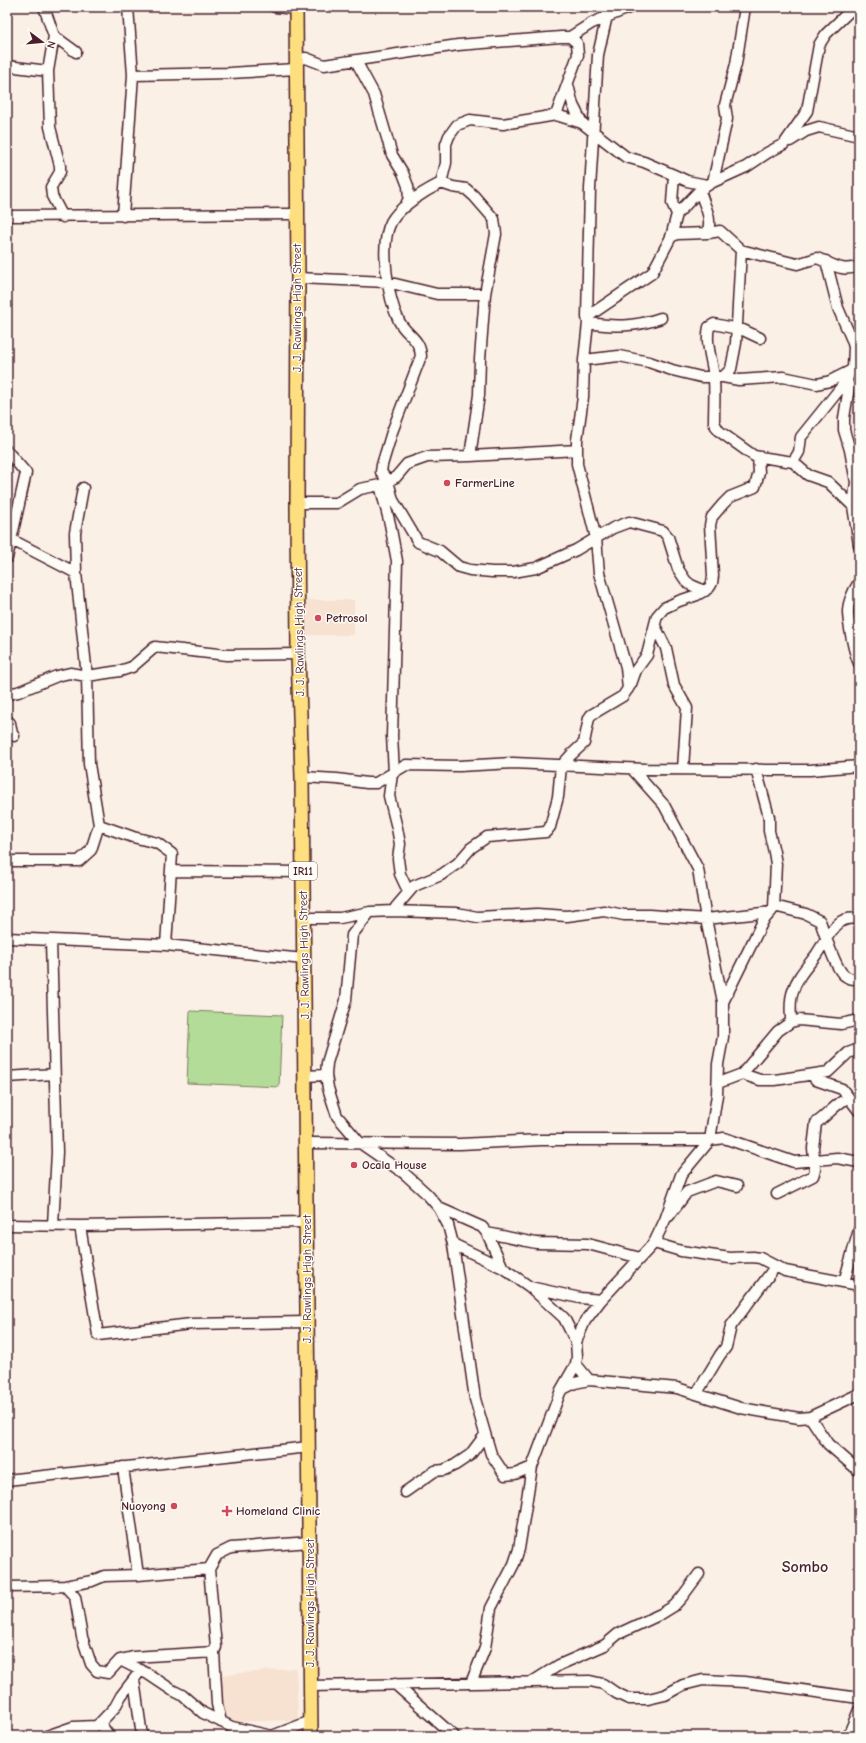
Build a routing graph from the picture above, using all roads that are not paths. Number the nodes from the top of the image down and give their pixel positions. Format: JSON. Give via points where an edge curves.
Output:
{"nodes":[{"id":1,"x":44,"y":7,"type":"edge"},
{"id":2,"x":128,"y":7,"type":"edge"},
{"id":3,"x":275,"y":7,"type":"edge"},
{"id":4,"x":609,"y":7,"type":"edge"},
{"id":5,"x":631,"y":7,"type":"edge"},
{"id":6,"x":745,"y":7,"type":"edge"},
{"id":7,"x":854,"y":7,"type":"edge"},
{"id":8,"x":296,"y":8,"type":"edge"},
{"id":9,"x":606,"y":18,"type":"junction"},
{"id":10,"x":54,"y":36,"type":"junction"},
{"id":11,"x":570,"y":37,"type":"junction"},
{"id":12,"x":76,"y":52,"type":"dead end"},
{"id":13,"x":356,"y":60,"type":"junction"},
{"id":14,"x":296,"y":64,"type":"junction"},
{"id":15,"x":7,"y":66,"type":"edge"},
{"id":16,"x":48,"y":71,"type":"junction"},
{"id":17,"x":133,"y":75,"type":"junction"},
{"id":18,"x":568,"y":85,"type":"junction"},
{"id":19,"x":556,"y":115,"type":"junction"},
{"id":20,"x":582,"y":123,"type":"junction"},
{"id":21,"x":593,"y":132,"type":"junction"},
{"id":22,"x":859,"y":136,"type":"edge"},
{"id":23,"x":784,"y":144,"type":"junction"},
{"id":24,"x":674,"y":175,"type":"junction"},
{"id":25,"x":441,"y":183,"type":"junction"},
{"id":26,"x":706,"y":186,"type":"junction"},
{"id":27,"x":404,"y":207,"type":"junction"},
{"id":28,"x":297,"y":214,"type":"junction"},
{"id":29,"x":677,"y":214,"type":"junction"},
{"id":30,"x":7,"y":216,"type":"edge"},
{"id":31,"x":123,"y":216,"type":"junction"},
{"id":32,"x":63,"y":217,"type":"junction"},
{"id":33,"x":708,"y":233,"type":"junction"},
{"id":34,"x":671,"y":237,"type":"junction"},
{"id":35,"x":741,"y":250,"type":"junction"},
{"id":36,"x":826,"y":261,"type":"junction"},
{"id":37,"x":859,"y":266,"type":"edge"},
{"id":38,"x":298,"y":278,"type":"junction"},
{"id":39,"x":387,"y":282,"type":"junction"},
{"id":40,"x":485,"y":294,"type":"junction"},
{"id":41,"x":662,"y":318,"type":"dead end"},
{"id":42,"x":588,"y":320,"type":"junction"},
{"id":43,"x":737,"y":328,"type":"junction"},
{"id":44,"x":760,"y":338,"type":"dead end"},
{"id":45,"x":584,"y":360,"type":"junction"},
{"id":46,"x":852,"y":370,"type":"edge"},
{"id":47,"x":719,"y":378,"type":"junction"},
{"id":48,"x":577,"y":450,"type":"junction"},
{"id":49,"x":7,"y":451,"type":"edge"},
{"id":50,"x":470,"y":456,"type":"junction"},
{"id":51,"x":758,"y":457,"type":"junction"},
{"id":52,"x":793,"y":462,"type":"junction"},
{"id":53,"x":858,"y":481,"type":"edge"},
{"id":54,"x":384,"y":483,"type":"junction"},
{"id":55,"x":83,"y":488,"type":"dead end"},
{"id":56,"x":839,"y":492,"type":"junction"},
{"id":57,"x":297,"y":503,"type":"junction"},
{"id":58,"x":853,"y":506,"type":"junction"},
{"id":59,"x":596,"y":538,"type":"junction"},
{"id":60,"x":12,"y":540,"type":"junction"},
{"id":61,"x":859,"y":545,"type":"edge"},
{"id":62,"x":7,"y":558,"type":"edge"},
{"id":63,"x":76,"y":573,"type":"junction"},
{"id":64,"x":859,"y":582,"type":"edge"},
{"id":65,"x":691,"y":585,"type":"junction"},
{"id":66,"x":705,"y":590,"type":"junction"},
{"id":67,"x":688,"y":598,"type":"junction"},
{"id":68,"x":654,"y":626,"type":"junction"},
{"id":69,"x":298,"y":654,"type":"junction"},
{"id":70,"x":859,"y":663,"type":"edge"},
{"id":71,"x":87,"y":676,"type":"junction"},
{"id":72,"x":628,"y":689,"type":"junction"},
{"id":73,"x":7,"y":694,"type":"edge"},
{"id":74,"x":7,"y":720,"type":"edge"},
{"id":75,"x":14,"y":736,"type":"dead end"},
{"id":76,"x":562,"y":766,"type":"junction"},
{"id":77,"x":859,"y":766,"type":"edge"},
{"id":78,"x":632,"y":769,"type":"junction"},
{"id":79,"x":683,"y":769,"type":"junction"},
{"id":80,"x":756,"y":769,"type":"junction"},
{"id":81,"x":393,"y":773,"type":"junction"},
{"id":82,"x":302,"y":777,"type":"junction"},
{"id":83,"x":99,"y":825,"type":"junction"},
{"id":84,"x":7,"y":861,"type":"edge"},
{"id":85,"x":172,"y":871,"type":"junction"},
{"id":86,"x":303,"y":872,"type":"junction"},
{"id":87,"x":408,"y":891,"type":"junction"},
{"id":88,"x":772,"y":910,"type":"junction"},
{"id":89,"x":394,"y":911,"type":"junction"},
{"id":90,"x":370,"y":912,"type":"junction"},
{"id":91,"x":303,"y":918,"type":"junction"},
{"id":92,"x":706,"y":919,"type":"junction"},
{"id":93,"x":859,"y":919,"type":"edge"},
{"id":94,"x":7,"y":938,"type":"edge"},
{"id":95,"x":827,"y":938,"type":"junction"},
{"id":96,"x":51,"y":940,"type":"junction"},
{"id":97,"x":166,"y":945,"type":"junction"},
{"id":98,"x":304,"y":958,"type":"junction"},
{"id":99,"x":859,"y":979,"type":"edge"},
{"id":100,"x":723,"y":1002,"type":"junction"},
{"id":101,"x":859,"y":1020,"type":"edge"},
{"id":102,"x":791,"y":1022,"type":"junction"},
{"id":103,"x":859,"y":1049,"type":"edge"},
{"id":104,"x":54,"y":1074,"type":"junction"},
{"id":105,"x":742,"y":1074,"type":"junction"},
{"id":106,"x":812,"y":1075,"type":"junction"},
{"id":107,"x":305,"y":1076,"type":"junction"},
{"id":108,"x":326,"y":1076,"type":"junction"},
{"id":109,"x":7,"y":1077,"type":"edge"},
{"id":110,"x":718,"y":1083,"type":"junction"},
{"id":111,"x":848,"y":1098,"type":"junction"},
{"id":112,"x":859,"y":1111,"type":"edge"},
{"id":113,"x":710,"y":1140,"type":"junction"},
{"id":114,"x":306,"y":1143,"type":"junction"},
{"id":115,"x":360,"y":1143,"type":"junction"},
{"id":116,"x":813,"y":1159,"type":"junction"},
{"id":117,"x":859,"y":1162,"type":"edge"},
{"id":118,"x":737,"y":1186,"type":"dead end"},
{"id":119,"x":675,"y":1188,"type":"junction"},
{"id":120,"x":688,"y":1192,"type":"junction"},
{"id":121,"x":777,"y":1194,"type":"dead end"},
{"id":122,"x":439,"y":1208,"type":"junction"},
{"id":123,"x":665,"y":1220,"type":"junction"},
{"id":124,"x":306,"y":1222,"type":"junction"},
{"id":125,"x":7,"y":1225,"type":"edge"},
{"id":126,"x":53,"y":1225,"type":"junction"},
{"id":127,"x":80,"y":1226,"type":"junction"},
{"id":128,"x":859,"y":1230,"type":"edge"},
{"id":129,"x":487,"y":1233,"type":"junction"},
{"id":130,"x":654,"y":1243,"type":"junction"},
{"id":131,"x":453,"y":1244,"type":"junction"},
{"id":132,"x":640,"y":1258,"type":"junction"},
{"id":133,"x":775,"y":1267,"type":"junction"},
{"id":134,"x":503,"y":1268,"type":"junction"},
{"id":135,"x":844,"y":1282,"type":"junction"},
{"id":136,"x":859,"y":1285,"type":"edge"},
{"id":137,"x":530,"y":1287,"type":"junction"},
{"id":138,"x":601,"y":1300,"type":"junction"},
{"id":139,"x":307,"y":1322,"type":"junction"},
{"id":140,"x":576,"y":1342,"type":"junction"},
{"id":141,"x":576,"y":1364,"type":"junction"},
{"id":142,"x":589,"y":1380,"type":"junction"},
{"id":143,"x":561,"y":1390,"type":"junction"},
{"id":144,"x":697,"y":1393,"type":"junction"},
{"id":145,"x":859,"y":1394,"type":"edge"},
{"id":146,"x":810,"y":1417,"type":"junction"},
{"id":147,"x":485,"y":1435,"type":"junction"},
{"id":148,"x":309,"y":1447,"type":"junction"},
{"id":149,"x":123,"y":1467,"type":"junction"},
{"id":150,"x":532,"y":1467,"type":"junction"},
{"id":151,"x":859,"y":1471,"type":"edge"},
{"id":152,"x":7,"y":1480,"type":"edge"},
{"id":153,"x":404,"y":1492,"type":"dead end"},
{"id":154,"x":310,"y":1542,"type":"junction"},
{"id":155,"x":209,"y":1569,"type":"junction"},
{"id":156,"x":699,"y":1574,"type":"dead end"},
{"id":157,"x":138,"y":1575,"type":"junction"},
{"id":158,"x":65,"y":1586,"type":"junction"},
{"id":159,"x":7,"y":1587,"type":"edge"},
{"id":160,"x":214,"y":1652,"type":"junction"},
{"id":161,"x":120,"y":1660,"type":"junction"},
{"id":162,"x":141,"y":1670,"type":"junction"},
{"id":163,"x":134,"y":1680,"type":"junction"},
{"id":164,"x":532,"y":1682,"type":"junction"},
{"id":165,"x":471,"y":1683,"type":"junction"},
{"id":166,"x":395,"y":1684,"type":"junction"},
{"id":167,"x":310,"y":1686,"type":"junction"},
{"id":168,"x":859,"y":1698,"type":"edge"},
{"id":169,"x":859,"y":1710,"type":"edge"},
{"id":170,"x":311,"y":1721,"type":"junction"},
{"id":171,"x":222,"y":1722,"type":"junction"},
{"id":172,"x":100,"y":1723,"type":"junction"},
{"id":173,"x":46,"y":1736,"type":"edge"},
{"id":174,"x":109,"y":1736,"type":"edge"},
{"id":175,"x":142,"y":1736,"type":"edge"},
{"id":176,"x":311,"y":1736,"type":"edge"},
{"id":177,"x":454,"y":1736,"type":"edge"},
{"id":178,"x":848,"y":1736,"type":"edge"}],
"edges":[{"from":1,"to":10,"type":"street"},
{"from":2,"to":17,"type":"street"},
{"from":3,"to":8,"type":"street"},
{"from":4,"to":9,"type":"street"},
{"from":5,"to":9,"type":"street"},
{"from":6,"to":26,"type":"street","via":[[736,64],[725,105],[727,120]]},
{"from":7,"to":23,"type":"street","via":[[826,34],[819,45],[807,111]]},
{"from":8,"to":14,"type":"main road","name":"J. J. Rawlings High Street","number":"IR11"},
{"from":9,"to":11,"type":"street","via":[[592,23]]},
{"from":9,"to":21,"type":"street","via":[[598,56]]},
{"from":10,"to":12,"type":"street"},
{"from":10,"to":16,"type":"street"},
{"from":11,"to":13,"type":"street","via":[[458,45]]},
{"from":11,"to":18,"type":"street","via":[[577,43],[578,55]]},
{"from":13,"to":14,"type":"street","via":[[324,65],[306,58]]},
{"from":13,"to":27,"type":"street","via":[[374,94],[392,155],[408,186],[409,198]]},
{"from":14,"to":17,"type":"street","via":[[230,73]]},
{"from":14,"to":28,"type":"main road","name":"J. J. Rawlings High Street","number":"IR11"},
{"from":15,"to":16,"type":"street"},
{"from":16,"to":32,"type":"street","via":[[50,127],[60,166],[60,172],[51,187],[52,196]]},
{"from":17,"to":31,"type":"street"},
{"from":18,"to":19,"type":"street"},
{"from":18,"to":20,"type":"street","via":[[573,105]]},
{"from":19,"to":20,"type":"street"},
{"from":19,"to":25,"type":"street","via":[[503,124],[470,120],[458,125],[446,144],[446,163]]},
{"from":20,"to":21,"type":"street"},
{"from":21,"to":24,"type":"street","via":[[626,157]]},
{"from":21,"to":42,"type":"street"},
{"from":22,"to":23,"type":"street","via":[[819,127],[806,131]]},
{"from":23,"to":26,"type":"street","via":[[746,167]]},
{"from":24,"to":26,"type":"street"},
{"from":24,"to":29,"type":"street","via":[[672,203]]},
{"from":25,"to":27,"type":"street"},
{"from":25,"to":40,"type":"street","via":[[466,188],[494,219],[496,234]]},
{"from":26,"to":29,"type":"street"},
{"from":26,"to":33,"type":"street","via":[[703,202],[710,222]]},
{"from":27,"to":39,"type":"street","via":[[391,222],[386,240]]},
{"from":28,"to":31,"type":"street"},
{"from":28,"to":38,"type":"main road","name":"J. J. Rawlings High Street","number":"IR11"},
{"from":29,"to":34,"type":"street"},
{"from":30,"to":32,"type":"street"},
{"from":31,"to":32,"type":"street"},
{"from":33,"to":34,"type":"street","via":[[677,234]]},
{"from":33,"to":35,"type":"street","via":[[720,231]]},
{"from":34,"to":42,"type":"street","via":[[652,273]]},
{"from":35,"to":36,"type":"street","via":[[797,264],[817,258]]},
{"from":35,"to":43,"type":"street"},
{"from":36,"to":37,"type":"street","via":[[836,267],[850,270]]},
{"from":36,"to":46,"type":"street","via":[[838,308],[854,347]]},
{"from":38,"to":39,"type":"street"},
{"from":38,"to":57,"type":"main road","name":"J. J. Rawlings High Street","number":"IR11"},
{"from":39,"to":40,"type":"street","via":[[437,294]]},
{"from":39,"to":54,"type":"street","via":[[399,322],[419,344],[421,356],[382,465]]},
{"from":40,"to":50,"type":"street","via":[[479,394]]},
{"from":41,"to":42,"type":"street","via":[[643,324],[612,327]]},
{"from":42,"to":45,"type":"street"},
{"from":43,"to":44,"type":"street"},
{"from":43,"to":47,"type":"street","via":[[731,369]]},
{"from":43,"to":47,"type":"street","via":[[714,324],[708,332],[709,349]]},
{"from":45,"to":47,"type":"street","via":[[619,356],[701,377]]},
{"from":45,"to":48,"type":"street"},
{"from":46,"to":47,"type":"street","via":[[830,381],[817,384],[783,377],[739,380]]},
{"from":46,"to":52,"type":"street","via":[[801,437],[799,452]]},
{"from":46,"to":53,"type":"street","via":[[844,430]]},
{"from":47,"to":51,"type":"street","via":[[714,423],[716,428]]},
{"from":48,"to":50,"type":"street"},
{"from":48,"to":59,"type":"street","via":[[577,464]]},
{"from":49,"to":60,"type":"street","via":[[26,473]]},
{"from":50,"to":54,"type":"street","via":[[427,457],[407,464],[396,477]]},
{"from":51,"to":52,"type":"street"},
{"from":51,"to":66,"type":"street","via":[[759,472],[755,487],[730,497],[712,517],[710,525],[713,576],[712,583]]},
{"from":52,"to":56,"type":"street","via":[[808,475],[828,482]]},
{"from":53,"to":56,"type":"street"},
{"from":53,"to":58,"type":"street"},
{"from":54,"to":57,"type":"street","via":[[360,489],[336,503]]},
{"from":54,"to":59,"type":"street","via":[[418,542],[433,547],[459,567],[470,570],[513,572],[536,568]]},
{"from":54,"to":81,"type":"street","via":[[397,561]]},
{"from":55,"to":63,"type":"street","via":[[75,533]]},
{"from":56,"to":58,"type":"street"},
{"from":57,"to":69,"type":"main road","name":"J. J. Rawlings High Street","number":"IR11"},
{"from":58,"to":61,"type":"street"},
{"from":59,"to":65,"type":"street","via":[[629,522],[663,531],[668,537],[678,569]]},
{"from":59,"to":72,"type":"street","via":[[599,573],[626,667]]},
{"from":60,"to":62,"type":"street"},
{"from":60,"to":63,"type":"street"},
{"from":63,"to":71,"type":"street"},
{"from":64,"to":70,"type":"street","via":[[848,612]]},
{"from":65,"to":66,"type":"street"},
{"from":65,"to":67,"type":"street"},
{"from":66,"to":67,"type":"street"},
{"from":67,"to":68,"type":"street","via":[[664,608],[657,616]]},
{"from":68,"to":72,"type":"street","via":[[647,655],[636,670]]},
{"from":68,"to":79,"type":"street","via":[[666,648],[672,682],[688,711]]},
{"from":69,"to":71,"type":"street","via":[[227,655],[155,647],[132,667]]},
{"from":69,"to":82,"type":"main road","name":"J. J. Rawlings High Street","number":"IR11"},
{"from":71,"to":73,"type":"street","via":[[70,673]]},
{"from":71,"to":83,"type":"street","via":[[89,764]]},
{"from":72,"to":76,"type":"street","via":[[623,696],[591,715],[584,743]]},
{"from":74,"to":75,"type":"street"},
{"from":76,"to":78,"type":"street"},
{"from":76,"to":81,"type":"street","via":[[513,763],[406,765]]},
{"from":76,"to":87,"type":"street","via":[[558,797],[550,828],[546,832],[487,837],[441,875]]},
{"from":77,"to":80,"type":"street","via":[[810,770]]},
{"from":78,"to":79,"type":"street"},
{"from":78,"to":92,"type":"street","via":[[664,805],[698,869]]},
{"from":79,"to":80,"type":"street"},
{"from":80,"to":88,"type":"street","via":[[769,817],[769,831],[776,864]]},
{"from":81,"to":82,"type":"street","via":[[376,783]]},
{"from":81,"to":87,"type":"street","via":[[389,796],[398,828],[400,874]]},
{"from":82,"to":86,"type":"main road","name":"J. J. Rawlings High Street","number":"IR11"},
{"from":83,"to":84,"type":"street","via":[[91,850],[79,861]]},
{"from":83,"to":85,"type":"street","via":[[157,843],[172,854]]},
{"from":85,"to":86,"type":"street"},
{"from":85,"to":97,"type":"street"},
{"from":86,"to":91,"type":"main road","name":"J. J. Rawlings High Street","number":"IR11"},
{"from":87,"to":89,"type":"street"},
{"from":88,"to":92,"type":"street"},
{"from":88,"to":95,"type":"street","via":[[778,907],[806,914],[820,921]]},
{"from":88,"to":100,"type":"street","via":[[763,921]]},
{"from":89,"to":90,"type":"street"},
{"from":89,"to":92,"type":"street","via":[[457,913],[477,917],[537,914],[567,916],[604,911],[624,915]]},
{"from":90,"to":91,"type":"street","via":[[340,918]]},
{"from":90,"to":108,"type":"street","via":[[352,935],[346,1000]]},
{"from":91,"to":98,"type":"main road","name":"J. J. Rawlings High Street","number":"IR11"},
{"from":92,"to":100,"type":"street"},
{"from":93,"to":95,"type":"street","via":[[851,918],[840,922]]},
{"from":94,"to":96,"type":"street"},
{"from":95,"to":99,"type":"street","via":[[836,966],[844,976]]},
{"from":95,"to":102,"type":"street","via":[[801,972],[791,1000]]},
{"from":96,"to":97,"type":"street"},
{"from":96,"to":104,"type":"street"},
{"from":97,"to":98,"type":"street"},
{"from":98,"to":107,"type":"main road","name":"J. J. Rawlings High Street","number":"IR11"},
{"from":100,"to":110,"type":"street","via":[[723,1037],[718,1064]]},
{"from":101,"to":102,"type":"street","via":[[841,1024],[799,1020]]},
{"from":102,"to":105,"type":"street","via":[[778,1031]]},
{"from":103,"to":106,"type":"street","via":[[848,1053],[828,1072]]},
{"from":104,"to":109,"type":"street"},
{"from":104,"to":126,"type":"street","via":[[57,1152]]},
{"from":105,"to":106,"type":"street","via":[[760,1080]]},
{"from":105,"to":110,"type":"street"},
{"from":106,"to":111,"type":"street","via":[[816,1080],[842,1089]]},
{"from":107,"to":108,"type":"street"},
{"from":107,"to":114,"type":"main road","name":"J. J. Rawlings High Street","number":"IR11"},
{"from":108,"to":115,"type":"street","via":[[337,1116]]},
{"from":110,"to":113,"type":"street"},
{"from":111,"to":112,"type":"street"},
{"from":111,"to":116,"type":"street","via":[[841,1101],[816,1124]]},
{"from":113,"to":115,"type":"street"},
{"from":113,"to":116,"type":"street","via":[[724,1138],[794,1162]]},
{"from":113,"to":119,"type":"street","via":[[681,1175]]},
{"from":114,"to":115,"type":"street"},
{"from":114,"to":124,"type":"main road","name":"J. J. Rawlings High Street","number":"IR11"},
{"from":115,"to":122,"type":"street","via":[[405,1174]]},
{"from":116,"to":117,"type":"street","via":[[838,1158]]},
{"from":116,"to":121,"type":"street","via":[[813,1176]]},
{"from":118,"to":120,"type":"street","via":[[716,1181]]},
{"from":119,"to":120,"type":"street"},
{"from":119,"to":123,"type":"street"},
{"from":120,"to":123,"type":"street"},
{"from":122,"to":129,"type":"street","via":[[476,1223]]},
{"from":122,"to":131,"type":"street","via":[[448,1225]]},
{"from":123,"to":130,"type":"street"},
{"from":124,"to":127,"type":"street"},
{"from":124,"to":139,"type":"main road","name":"J. J. Rawlings High Street","number":"IR11"},
{"from":125,"to":126,"type":"street"},
{"from":126,"to":127,"type":"street"},
{"from":127,"to":139,"type":"street","via":[[98,1335],[191,1324]]},
{"from":128,"to":135,"type":"street"},
{"from":129,"to":132,"type":"street","via":[[536,1243],[588,1244]]},
{"from":129,"to":134,"type":"street"},
{"from":130,"to":132,"type":"street"},
{"from":130,"to":133,"type":"street","via":[[681,1251],[730,1258],[760,1258]]},
{"from":131,"to":134,"type":"street"},
{"from":131,"to":147,"type":"street","via":[[475,1399]]},
{"from":132,"to":138,"type":"street"},
{"from":133,"to":135,"type":"street"},
{"from":133,"to":144,"type":"street","via":[[731,1326],[726,1347]]},
{"from":134,"to":137,"type":"street"},
{"from":135,"to":136,"type":"street"},
{"from":137,"to":138,"type":"street"},
{"from":137,"to":140,"type":"street","via":[[564,1318]]},
{"from":138,"to":140,"type":"street","via":[[585,1321]]},
{"from":139,"to":148,"type":"main road","name":"J. J. Rawlings High Street","number":"IR11"},
{"from":140,"to":141,"type":"street"},
{"from":141,"to":142,"type":"street"},
{"from":141,"to":143,"type":"street"},
{"from":142,"to":143,"type":"street"},
{"from":142,"to":144,"type":"street","via":[[677,1388]]},
{"from":143,"to":150,"type":"street"},
{"from":144,"to":146,"type":"street","via":[[741,1408],[799,1418]]},
{"from":145,"to":146,"type":"street"},
{"from":146,"to":151,"type":"street","via":[[828,1444]]},
{"from":147,"to":150,"type":"street","via":[[491,1454],[505,1474],[515,1474]]},
{"from":147,"to":153,"type":"street","via":[[470,1455],[455,1465],[435,1471]]},
{"from":148,"to":149,"type":"street"},
{"from":148,"to":154,"type":"main road","name":"J. J. Rawlings High Street","number":"IR11"},
{"from":149,"to":152,"type":"street"},
{"from":149,"to":157,"type":"street"},
{"from":150,"to":165,"type":"street","via":[[519,1549],[491,1608],[485,1648]]},
{"from":154,"to":155,"type":"street","via":[[231,1548],[217,1554]]},
{"from":154,"to":167,"type":"main road","name":"J. J. Rawlings High Street","number":"IR11"},
{"from":155,"to":157,"type":"street"},
{"from":155,"to":160,"type":"street","via":[[216,1647]]},
{"from":156,"to":164,"type":"street","via":[[674,1606],[618,1634],[605,1644],[559,1665]]},
{"from":157,"to":158,"type":"street","via":[[104,1576]]},
{"from":158,"to":159,"type":"street"},
{"from":158,"to":161,"type":"street","via":[[74,1598],[82,1638],[91,1664],[97,1671],[108,1673]]},
{"from":160,"to":161,"type":"street"},
{"from":160,"to":171,"type":"street","via":[[217,1704]]},
{"from":161,"to":162,"type":"street"},
{"from":162,"to":163,"type":"street"},
{"from":162,"to":171,"type":"street","via":[[182,1695],[203,1713]]},
{"from":163,"to":172,"type":"street"},
{"from":163,"to":175,"type":"street"},
{"from":164,"to":165,"type":"street"},
{"from":164,"to":168,"type":"street","via":[[590,1681],[604,1684],[616,1694],[629,1699],[648,1699],[665,1695],[683,1685],[704,1680],[745,1682]]},
{"from":165,"to":166,"type":"street"},
{"from":166,"to":167,"type":"street"},
{"from":166,"to":177,"type":"street"},
{"from":167,"to":170,"type":"main road","name":"J. J. Rawlings High Street","number":"IR11"},
{"from":169,"to":178,"type":"street"},
{"from":170,"to":171,"type":"street","via":[[272,1736],[232,1727]]},
{"from":170,"to":176,"type":"main road","name":"J. J. Rawlings High Street","number":"IR11"},
{"from":172,"to":173,"type":"street","via":[[96,1726],[73,1727]]},
{"from":172,"to":174,"type":"street"}]}
